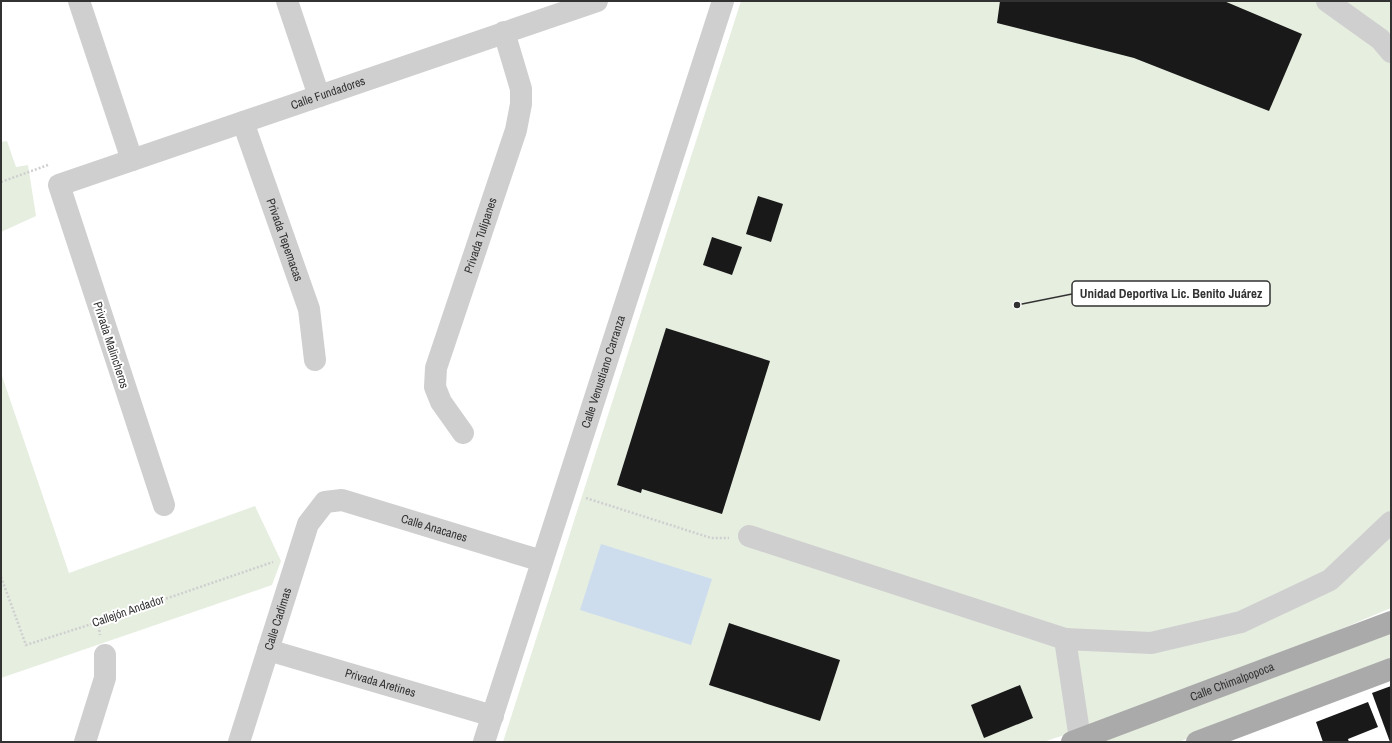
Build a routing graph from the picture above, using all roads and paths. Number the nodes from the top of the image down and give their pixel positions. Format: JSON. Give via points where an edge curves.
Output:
{"nodes":[{"id":1,"x":79,"y":1,"type":"edge"},
{"id":2,"x":287,"y":1,"type":"edge"},
{"id":3,"x":723,"y":1,"type":"edge"},
{"id":4,"x":1326,"y":1,"type":"edge"},
{"id":5,"x":593,"y":2,"type":"edge"},
{"id":6,"x":504,"y":32,"type":"junction"},
{"id":7,"x":1391,"y":52,"type":"edge"},
{"id":8,"x":319,"y":96,"type":"junction"},
{"id":9,"x":243,"y":122,"type":"junction"},
{"id":10,"x":132,"y":160,"type":"junction"},
{"id":11,"x":59,"y":185,"type":"joint"},
{"id":12,"x":315,"y":360,"type":"dead end"},
{"id":13,"x":463,"y":433,"type":"dead end"},
{"id":14,"x":565,"y":492,"type":"junction"},
{"id":15,"x":325,"y":502,"type":"joint"},
{"id":16,"x":164,"y":505,"type":"dead end"},
{"id":17,"x":1391,"y":522,"type":"edge"},
{"id":18,"x":749,"y":536,"type":"joint"},
{"id":19,"x":299,"y":553,"type":"junction"},
{"id":20,"x":542,"y":561,"type":"junction"},
{"id":21,"x":1,"y":577,"type":"edge"},
{"id":22,"x":1391,"y":622,"type":"edge"},
{"id":23,"x":1065,"y":639,"type":"junction"},
{"id":24,"x":268,"y":650,"type":"junction"},
{"id":25,"x":105,"y":655,"type":"dead end"},
{"id":26,"x":1391,"y":670,"type":"edge"},
{"id":27,"x":492,"y":716,"type":"junction"},
{"id":28,"x":1076,"y":740,"type":"edge"},
{"id":29,"x":85,"y":742,"type":"edge"},
{"id":30,"x":239,"y":742,"type":"edge"},
{"id":31,"x":484,"y":742,"type":"edge"},
{"id":32,"x":1197,"y":742,"type":"edge"}],
"edges":[{"from":1,"to":10,"type":"street"},
{"from":2,"to":8,"type":"street"},
{"from":3,"to":14,"type":"street","name":"Calle Venustiano Carranza"},
{"from":4,"to":7,"type":"street","via":[[1380,39]]},
{"from":5,"to":6,"type":"street","name":"Calle Fundadores"},
{"from":6,"to":8,"type":"street","name":"Calle Fundadores"},
{"from":6,"to":13,"type":"street","name":"Privada Tulipanes","via":[[521,89],[516,130],[436,368],[435,387]]},
{"from":8,"to":9,"type":"street","name":"Calle Fundadores"},
{"from":9,"to":10,"type":"street","name":"Calle Fundadores"},
{"from":9,"to":12,"type":"street","name":"Privada Tepemacas","via":[[309,310]]},
{"from":10,"to":11,"type":"street","name":"Calle Fundadores"},
{"from":11,"to":16,"type":"street","name":"Privada Malincheros"},
{"from":14,"to":18,"type":"path","via":[[711,538]]},
{"from":14,"to":20,"type":"street","name":"Calle Venustiano Carranza"},
{"from":15,"to":19,"type":"street","name":"Calle Cadimas","via":[[308,524]]},
{"from":15,"to":20,"type":"street","name":"Calle Anacanes","via":[[342,500]]},
{"from":17,"to":23,"type":"street","via":[[1330,580],[1241,622],[1151,643]]},
{"from":18,"to":23,"type":"street"},
{"from":19,"to":21,"type":"path","name":"Callejón Andador","via":[[26,645]]},
{"from":19,"to":24,"type":"street","name":"Calle Cadimas"},
{"from":20,"to":27,"type":"street","name":"Calle Venustiano Carranza"},
{"from":22,"to":28,"type":"main road","name":"Calle Chimalpopoca"},
{"from":23,"to":28,"type":"street"},
{"from":24,"to":27,"type":"street","name":"Privada Aretines"},
{"from":24,"to":30,"type":"street","name":"Calle Cadimas"},
{"from":25,"to":29,"type":"street","via":[[105,678]]},
{"from":26,"to":32,"type":"main road"},
{"from":27,"to":31,"type":"street","name":"Calle Venustiano Carranza"}]}
